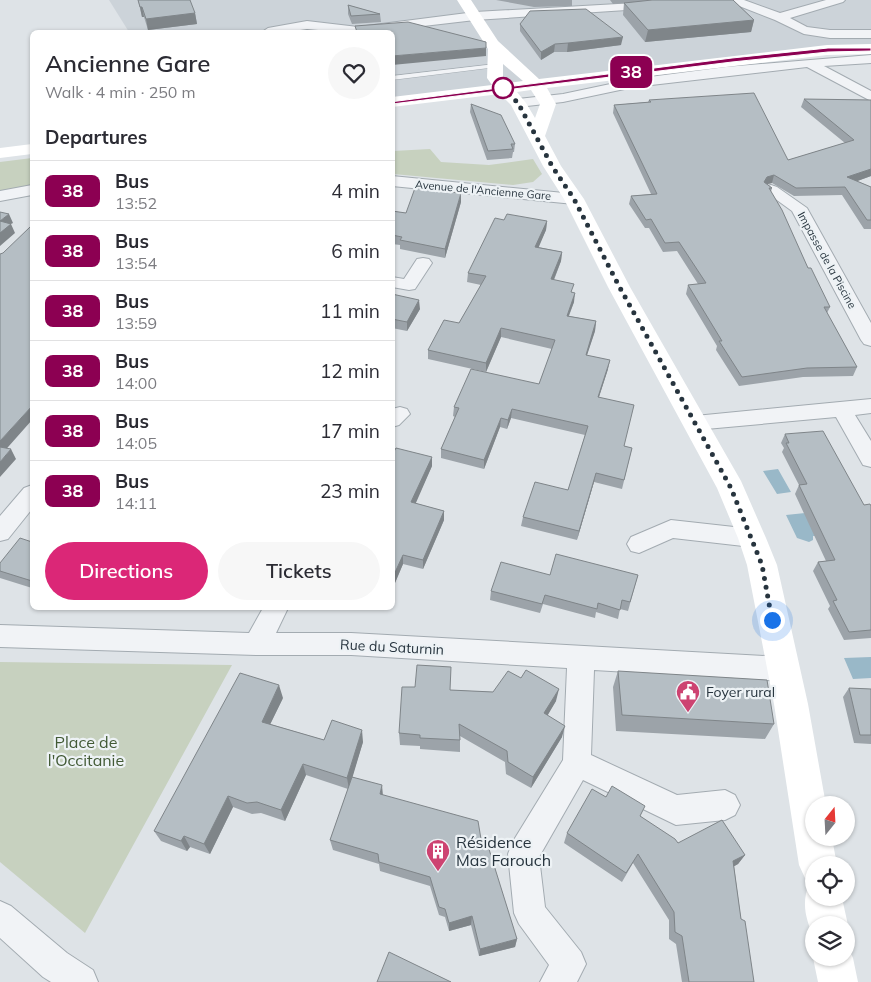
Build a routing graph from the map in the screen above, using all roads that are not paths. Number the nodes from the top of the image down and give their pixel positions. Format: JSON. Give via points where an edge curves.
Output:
{"nodes":[{"id":1,"x":464,"y":0,"type":"edge"},
{"id":2,"x":580,"y":0,"type":"edge"},
{"id":3,"x":733,"y":0,"type":"edge"},
{"id":4,"x":839,"y":0,"type":"edge"},
{"id":5,"x":669,"y":5,"type":"edge"},
{"id":6,"x":588,"y":10,"type":"junction"},
{"id":7,"x":474,"y":16,"type":"junction"},
{"id":8,"x":779,"y":17,"type":"junction"},
{"id":9,"x":278,"y":30,"type":"edge"},
{"id":10,"x":354,"y":30,"type":"edge"},
{"id":11,"x":369,"y":30,"type":"edge"},
{"id":12,"x":871,"y":34,"type":"edge"},
{"id":13,"x":496,"y":48,"type":"junction"},
{"id":14,"x":871,"y":49,"type":"edge"},
{"id":15,"x":871,"y":59,"type":"edge"},
{"id":16,"x":809,"y":63,"type":"junction"},
{"id":17,"x":495,"y":66,"type":"junction"},
{"id":18,"x":395,"y":78,"type":"edge"},
{"id":19,"x":535,"y":84,"type":"junction"},
{"id":20,"x":504,"y":88,"type":"junction"},
{"id":21,"x":871,"y":97,"type":"edge"},
{"id":22,"x":546,"y":100,"type":"junction"},
{"id":23,"x":395,"y":102,"type":"edge"},
{"id":24,"x":518,"y":103,"type":"junction"},
{"id":25,"x":537,"y":135,"type":"junction"},
{"id":26,"x":30,"y":149,"type":"edge"},
{"id":27,"x":0,"y":153,"type":"edge"},
{"id":28,"x":395,"y":181,"type":"edge"},
{"id":29,"x":30,"y":190,"type":"edge"},
{"id":30,"x":771,"y":190,"type":"edge"},
{"id":31,"x":0,"y":196,"type":"edge"},
{"id":32,"x":574,"y":199,"type":"junction"},
{"id":33,"x":422,"y":264,"type":"dead end"},
{"id":34,"x":395,"y":283,"type":"edge"},
{"id":35,"x":871,"y":340,"type":"edge"},
{"id":36,"x":871,"y":406,"type":"edge"},
{"id":37,"x":841,"y":408,"type":"junction"},
{"id":38,"x":695,"y":423,"type":"junction"},
{"id":39,"x":871,"y":459,"type":"edge"},
{"id":40,"x":30,"y":496,"type":"edge"},
{"id":41,"x":0,"y":532,"type":"edge"},
{"id":42,"x":752,"y":538,"type":"junction"},
{"id":43,"x":639,"y":544,"type":"dead end"},
{"id":44,"x":275,"y":610,"type":"edge"},
{"id":45,"x":0,"y":636,"type":"edge"},
{"id":46,"x":256,"y":644,"type":"junction"},
{"id":47,"x":581,"y":657,"type":"junction"},
{"id":48,"x":783,"y":669,"type":"junction"},
{"id":49,"x":577,"y":762,"type":"junction"},
{"id":50,"x":726,"y":805,"type":"dead end"},
{"id":51,"x":816,"y":856,"type":"edge"},
{"id":52,"x":0,"y":917,"type":"edge"},
{"id":53,"x":835,"y":966,"type":"edge"},
{"id":54,"x":81,"y":982,"type":"edge"},
{"id":55,"x":557,"y":982,"type":"edge"},
{"id":56,"x":838,"y":982,"type":"edge"}],
"edges":[{"from":1,"to":7,"type":"street"},
{"from":2,"to":6,"type":"street"},
{"from":3,"to":8,"type":"street"},
{"from":4,"to":8,"type":"street"},
{"from":5,"to":6,"type":"street"},
{"from":6,"to":7,"type":"street"},
{"from":7,"to":11,"type":"street"},
{"from":7,"to":13,"type":"street"},
{"from":8,"to":12,"type":"street","via":[[794,26],[816,32]]},
{"from":9,"to":10,"type":"street","via":[[308,24]]},
{"from":13,"to":17,"type":"street"},
{"from":13,"to":19,"type":"street"},
{"from":14,"to":19,"type":"street","via":[[799,53]]},
{"from":15,"to":16,"type":"street"},
{"from":16,"to":21,"type":"street"},
{"from":16,"to":22,"type":"street","via":[[634,83]]},
{"from":17,"to":18,"type":"lane"},
{"from":17,"to":20,"type":"street","via":[[494,76]]},
{"from":19,"to":20,"type":"street"},
{"from":19,"to":22,"type":"street"},
{"from":20,"to":23,"type":"street"},
{"from":20,"to":24,"type":"street"},
{"from":22,"to":24,"type":"street"},
{"from":22,"to":25,"type":"street","via":[[548,104]]},
{"from":24,"to":25,"type":"street"},
{"from":25,"to":32,"type":"street","via":[[552,166]]},
{"from":26,"to":27,"type":"street"},
{"from":28,"to":32,"type":"street","name":"Avenue de l'Ancienne Gare"},
{"from":29,"to":31,"type":"street"},
{"from":30,"to":35,"type":"street","name":"Impasse de la Piscine","via":[[799,208]]},
{"from":32,"to":38,"type":"street"},
{"from":33,"to":34,"type":"street","via":[[409,285]]},
{"from":36,"to":37,"type":"street"},
{"from":37,"to":38,"type":"street"},
{"from":37,"to":39,"type":"street"},
{"from":38,"to":42,"type":"street","via":[[731,488]]},
{"from":40,"to":41,"type":"street"},
{"from":42,"to":43,"type":"street","via":[[671,529]]},
{"from":42,"to":48,"type":"street","via":[[762,565]]},
{"from":44,"to":46,"type":"street"},
{"from":45,"to":46,"type":"street","name":"Rue du Saturnin"},
{"from":46,"to":47,"type":"street","name":"Rue du Saturnin","via":[[350,644]]},
{"from":47,"to":48,"type":"street","name":"Rue du Saturnin"},
{"from":47,"to":49,"type":"street"},
{"from":48,"to":51,"type":"street"},
{"from":49,"to":50,"type":"street","via":[[676,810]]},
{"from":49,"to":55,"type":"street","via":[[523,854],[530,913],[569,964]]},
{"from":52,"to":54,"type":"street","via":[[55,965]]},
{"from":53,"to":56,"type":"street"}]}
